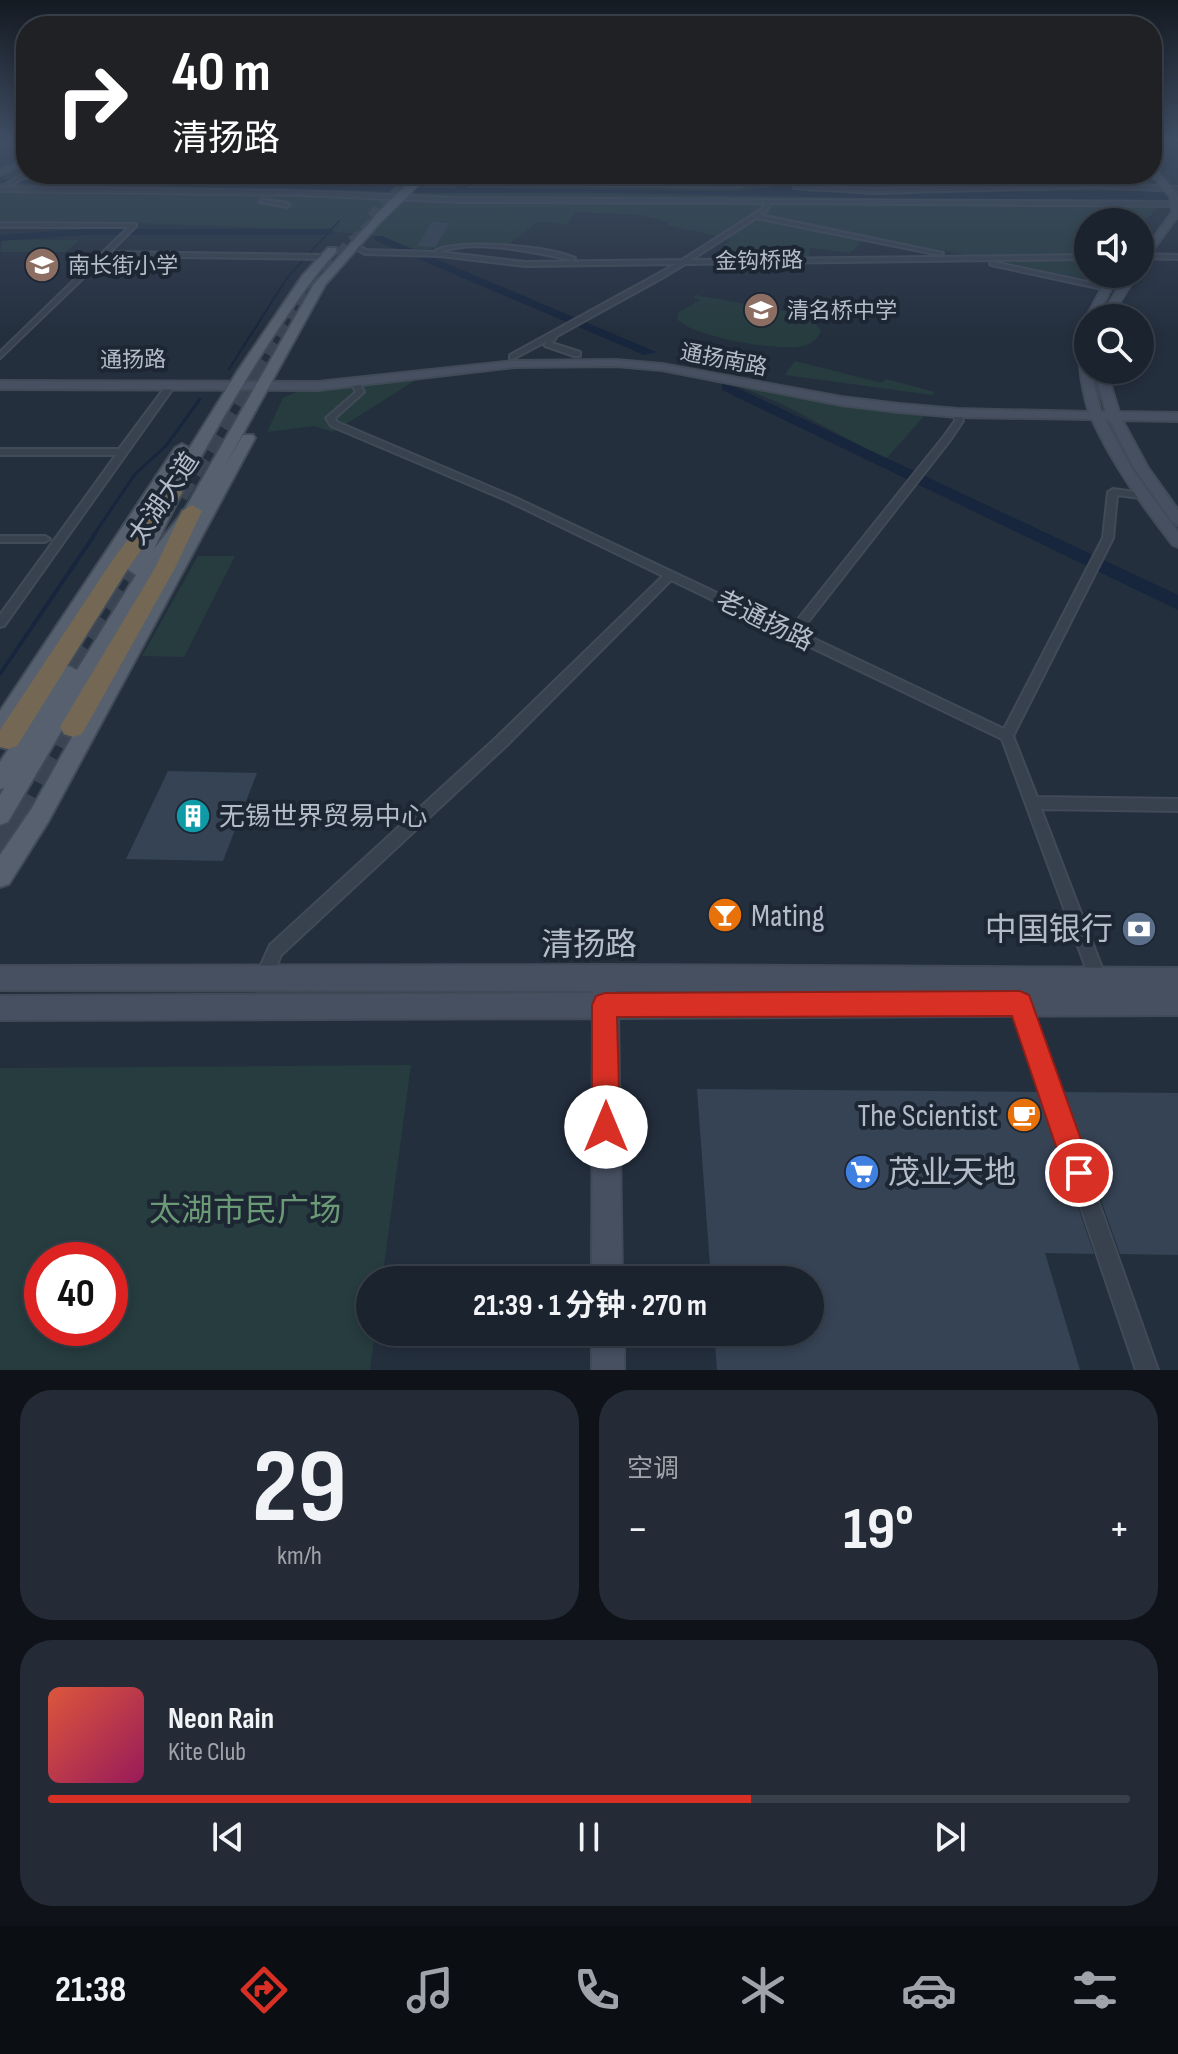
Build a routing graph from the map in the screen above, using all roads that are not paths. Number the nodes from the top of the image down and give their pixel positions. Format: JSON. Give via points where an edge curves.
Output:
{"nodes":[{"id":1,"x":383,"y":205,"type":"tunnel mouth"},
{"id":2,"x":387,"y":205,"type":"tunnel mouth"},
{"id":3,"x":766,"y":205,"type":"edge"},
{"id":4,"x":1064,"y":205,"type":"edge"},
{"id":5,"x":1174,"y":210,"type":"edge"},
{"id":6,"x":755,"y":216,"type":"junction"},
{"id":7,"x":373,"y":217,"type":"junction"},
{"id":8,"x":0,"y":225,"type":"edge"},
{"id":9,"x":1154,"y":239,"type":"edge"},
{"id":10,"x":356,"y":243,"type":"junction"},
{"id":11,"x":393,"y":253,"type":"junction"},
{"id":12,"x":103,"y":254,"type":"junction"},
{"id":13,"x":440,"y":254,"type":"junction"},
{"id":14,"x":1154,"y":256,"type":"edge"},
{"id":15,"x":1074,"y":257,"type":"edge"},
{"id":16,"x":1178,"y":257,"type":"edge"},
{"id":17,"x":961,"y":258,"type":"junction"},
{"id":18,"x":324,"y":259,"type":"junction"},
{"id":19,"x":686,"y":261,"type":"junction"},
{"id":20,"x":590,"y":264,"type":"junction"},
{"id":21,"x":993,"y":264,"type":"dead end"},
{"id":22,"x":1074,"y":281,"type":"edge"},
{"id":23,"x":1107,"y":288,"type":"edge"},
{"id":24,"x":1098,"y":304,"type":"edge"},
{"id":25,"x":556,"y":334,"type":"junction"},
{"id":26,"x":577,"y":354,"type":"junction"},
{"id":27,"x":0,"y":356,"type":"edge"},
{"id":28,"x":513,"y":357,"type":"junction"},
{"id":29,"x":238,"y":381,"type":"junction"},
{"id":30,"x":264,"y":381,"type":"junction"},
{"id":31,"x":0,"y":382,"type":"edge"},
{"id":32,"x":172,"y":384,"type":"junction"},
{"id":33,"x":356,"y":384,"type":"junction"},
{"id":34,"x":1089,"y":384,"type":"edge"},
{"id":35,"x":1104,"y":384,"type":"edge"},
{"id":36,"x":1178,"y":407,"type":"edge"},
{"id":37,"x":1096,"y":411,"type":"junction"},
{"id":38,"x":1113,"y":411,"type":"junction"},
{"id":39,"x":957,"y":413,"type":"junction"},
{"id":40,"x":1178,"y":417,"type":"edge"},
{"id":41,"x":0,"y":452,"type":"edge"},
{"id":42,"x":122,"y":452,"type":"junction"},
{"id":43,"x":178,"y":483,"type":"junction"},
{"id":44,"x":1140,"y":495,"type":"junction"},
{"id":45,"x":192,"y":511,"type":"junction"},
{"id":46,"x":1178,"y":520,"type":"edge"},
{"id":47,"x":128,"y":532,"type":"junction"},
{"id":48,"x":0,"y":539,"type":"edge"},
{"id":49,"x":45,"y":539,"type":"dead end"},
{"id":50,"x":1178,"y":542,"type":"edge"},
{"id":51,"x":670,"y":575,"type":"junction"},
{"id":52,"x":0,"y":623,"type":"edge"},
{"id":53,"x":793,"y":634,"type":"junction"},
{"id":54,"x":73,"y":727,"type":"tunnel mouth"},
{"id":55,"x":4,"y":734,"type":"edge"},
{"id":56,"x":1007,"y":736,"type":"junction"},
{"id":57,"x":0,"y":780,"type":"edge"},
{"id":58,"x":1032,"y":803,"type":"junction"},
{"id":59,"x":1178,"y":805,"type":"edge"},
{"id":60,"x":0,"y":815,"type":"edge"},
{"id":61,"x":0,"y":876,"type":"edge"},
{"id":62,"x":605,"y":977,"type":"junction"},
{"id":63,"x":0,"y":978,"type":"edge"},
{"id":64,"x":263,"y":978,"type":"junction"},
{"id":65,"x":1178,"y":980,"type":"edge"},
{"id":66,"x":1099,"y":981,"type":"junction"},
{"id":67,"x":1020,"y":1003,"type":"junction"},
{"id":68,"x":1178,"y":1003,"type":"edge"},
{"id":69,"x":605,"y":1005,"type":"junction"},
{"id":70,"x":0,"y":1008,"type":"edge"},
{"id":71,"x":607,"y":1266,"type":"edge"},
{"id":72,"x":608,"y":1346,"type":"edge"},
{"id":73,"x":608,"y":1370,"type":"edge"},
{"id":74,"x":1147,"y":1370,"type":"edge"}],
"edges":[{"from":1,"to":7,"type":"main road"},
{"from":2,"to":7,"type":"main road","bridge":true},
{"from":3,"to":6,"type":"street"},
{"from":4,"to":5,"type":"street"},
{"from":5,"to":9,"type":"main road"},
{"from":6,"to":17,"type":"street"},
{"from":6,"to":19,"type":"street"},
{"from":7,"to":10,"type":"main road","name":"太湖大道"},
{"from":7,"to":18,"type":"main road","name":"太湖大道"},
{"from":8,"to":12,"type":"street","via":[[134,225]]},
{"from":10,"to":11,"type":"street","via":[[365,252]]},
{"from":10,"to":18,"type":"main road","name":"太湖大道"},
{"from":11,"to":13,"type":"street","name":"金钩桥路"},
{"from":11,"to":18,"type":"street"},
{"from":12,"to":18,"type":"street"},
{"from":12,"to":27,"type":"street"},
{"from":13,"to":20,"type":"street","name":"金钩桥路","via":[[516,264]]},
{"from":13,"to":20,"type":"street","via":[[438,250],[454,246],[509,248]]},
{"from":14,"to":16,"type":"street"},
{"from":15,"to":17,"type":"street","name":"金钩桥路"},
{"from":17,"to":19,"type":"street","name":"金钩桥路"},
{"from":18,"to":29,"type":"main road","name":"太湖大道"},
{"from":18,"to":30,"type":"main road","name":"太湖大道","via":[[305,310]]},
{"from":19,"to":20,"type":"street","name":"金钩桥路"},
{"from":19,"to":25,"type":"street"},
{"from":21,"to":22,"type":"street"},
{"from":23,"to":24,"type":"main road"},
{"from":25,"to":26,"type":"street","via":[[548,344]]},
{"from":25,"to":28,"type":"street"},
{"from":26,"to":28,"type":"main road","name":"通扬南路"},
{"from":26,"to":37,"type":"main road","name":"通扬南路","via":[[665,360],[898,400]]},
{"from":28,"to":30,"type":"main road","name":"通扬南路"},
{"from":29,"to":30,"type":"main road","name":"通扬路"},
{"from":29,"to":31,"type":"main road","name":"通扬路"},
{"from":29,"to":32,"type":"main road","name":"通扬路"},
{"from":29,"to":43,"type":"main road","name":"太湖大道"},
{"from":29,"to":47,"type":"main road","via":[[209,408]]},
{"from":30,"to":33,"type":"main road","name":"通扬南路"},
{"from":30,"to":45,"type":"main road","name":"太湖大道"},
{"from":30,"to":61,"type":"main road","via":[[270,397],[40,815]]},
{"from":31,"to":32,"type":"main road","name":"通扬路"},
{"from":32,"to":42,"type":"street"},
{"from":33,"to":39,"type":"main road","name":"通扬南路","via":[[523,363],[616,363],[841,401]]},
{"from":33,"to":51,"type":"street","name":"老通扬路","via":[[360,392],[330,418],[334,424],[511,499]]},
{"from":34,"to":37,"type":"main road"},
{"from":35,"to":38,"type":"main road"},
{"from":36,"to":38,"type":"main road","name":"通扬南路"},
{"from":37,"to":38,"type":"main road","name":"通扬南路"},
{"from":37,"to":39,"type":"main road","name":"通扬南路"},
{"from":37,"to":44,"type":"main road"},
{"from":38,"to":40,"type":"main road","name":"通扬南路"},
{"from":38,"to":46,"type":"main road","via":[[1139,465]]},
{"from":39,"to":53,"type":"street","via":[[959,421],[922,471]]},
{"from":41,"to":42,"type":"street"},
{"from":42,"to":52,"type":"street"},
{"from":43,"to":47,"type":"main road"},
{"from":43,"to":55,"type":"highway"},
{"from":43,"to":57,"type":"main road","name":"太湖大道","via":[[138,566]]},
{"from":44,"to":50,"type":"main road"},
{"from":44,"to":56,"type":"street","via":[[1113,492],[1108,538]]},
{"from":45,"to":54,"type":"highway"},
{"from":45,"to":60,"type":"main road","name":"太湖大道","via":[[148,569]]},
{"from":47,"to":55,"type":"main road"},
{"from":48,"to":49,"type":"street"},
{"from":51,"to":53,"type":"street","name":"老通扬路"},
{"from":51,"to":64,"type":"street","via":[[502,741],[275,950]]},
{"from":53,"to":56,"type":"street","name":"老通扬路"},
{"from":56,"to":58,"type":"street"},
{"from":58,"to":59,"type":"street"},
{"from":58,"to":66,"type":"street"},
{"from":62,"to":64,"type":"main road","name":"清扬路"},
{"from":62,"to":66,"type":"main road","name":"清扬路"},
{"from":62,"to":69,"type":"main road"},
{"from":63,"to":64,"type":"main road","name":"清扬路"},
{"from":65,"to":66,"type":"main road","name":"清扬路"},
{"from":67,"to":68,"type":"main road"},
{"from":67,"to":69,"type":"main road"},
{"from":67,"to":74,"type":"street"},
{"from":69,"to":70,"type":"main road"},
{"from":69,"to":71,"type":"main road"},
{"from":72,"to":73,"type":"main road"}]}
